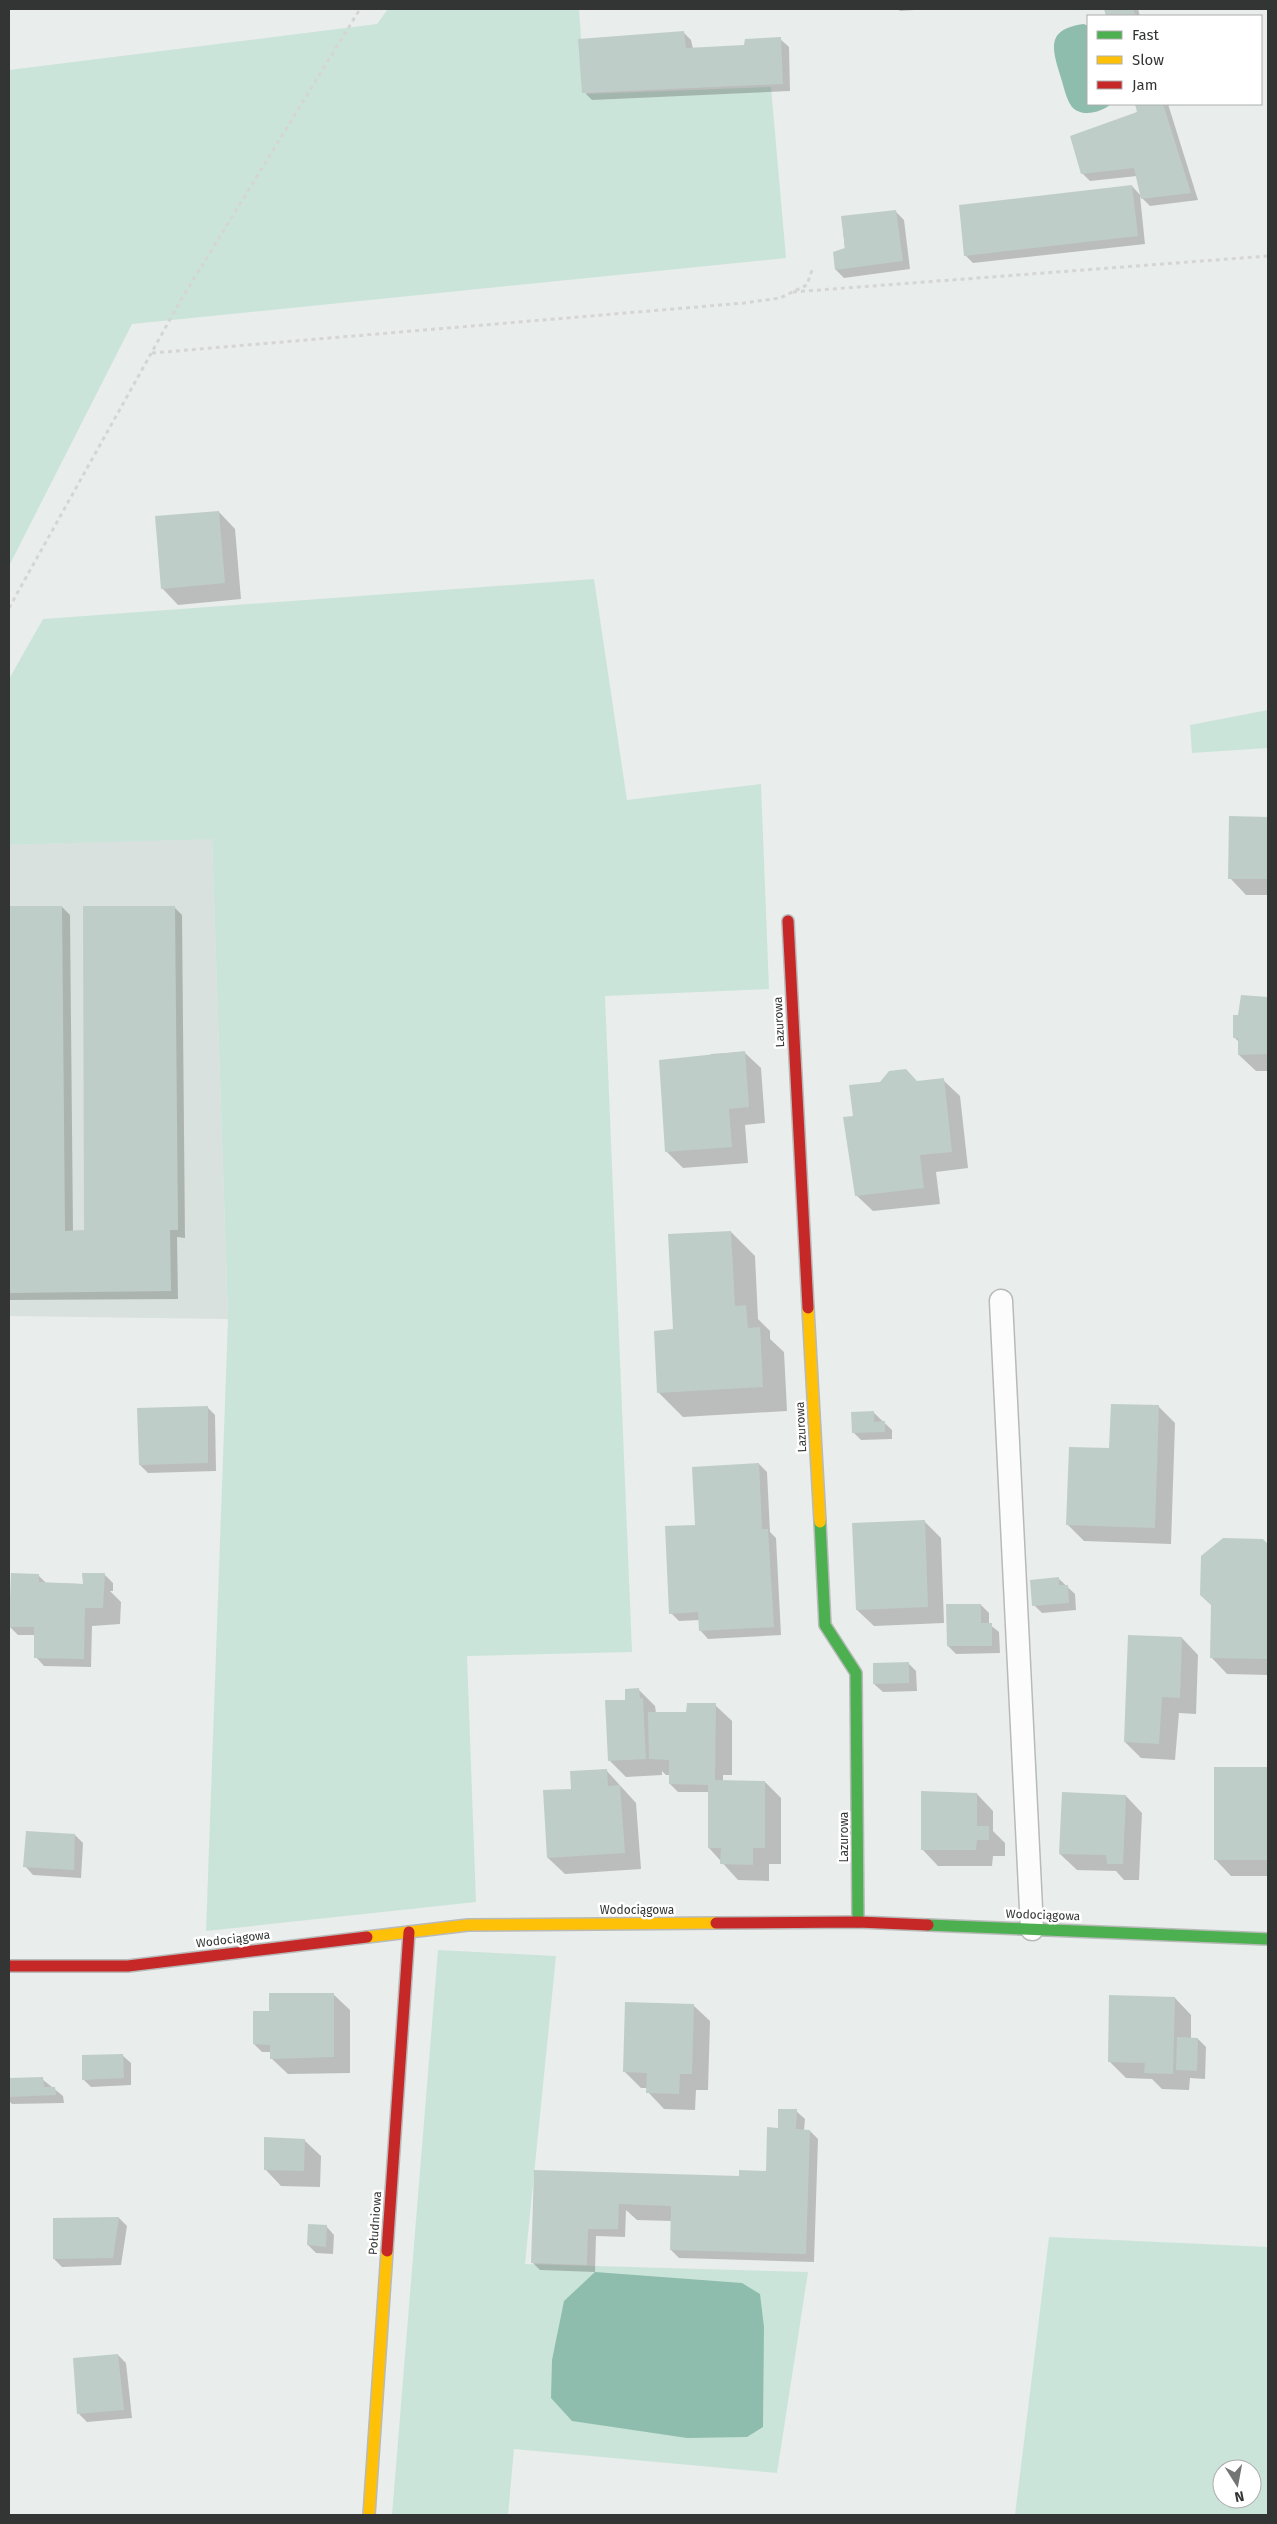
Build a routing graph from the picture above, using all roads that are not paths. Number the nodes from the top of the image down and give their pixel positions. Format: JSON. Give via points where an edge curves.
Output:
{"nodes":[{"id":1,"x":788,"y":921,"type":"dead end"},
{"id":2,"x":1001,"y":1301,"type":"dead end"},
{"id":3,"x":858,"y":1922,"type":"junction"},
{"id":4,"x":1032,"y":1929,"type":"junction"},
{"id":5,"x":409,"y":1932,"type":"junction"},
{"id":6,"x":1268,"y":1939,"type":"edge"},
{"id":7,"x":9,"y":1966,"type":"edge"},
{"id":8,"x":369,"y":2515,"type":"edge"}],
"edges":[{"from":1,"to":3,"type":"street","name":"Lazurowa","via":[[825,1625],[856,1673]]},
{"from":2,"to":4,"type":"lane"},
{"from":3,"to":4,"type":"street","name":"Wodociągowa"},
{"from":3,"to":5,"type":"street","name":"Wodociągowa","via":[[468,1925]]},
{"from":4,"to":6,"type":"street","name":"Wodociągowa"},
{"from":5,"to":7,"type":"street","name":"Wodociągowa","via":[[128,1966]]},
{"from":5,"to":8,"type":"street","name":"Południowa"}]}
